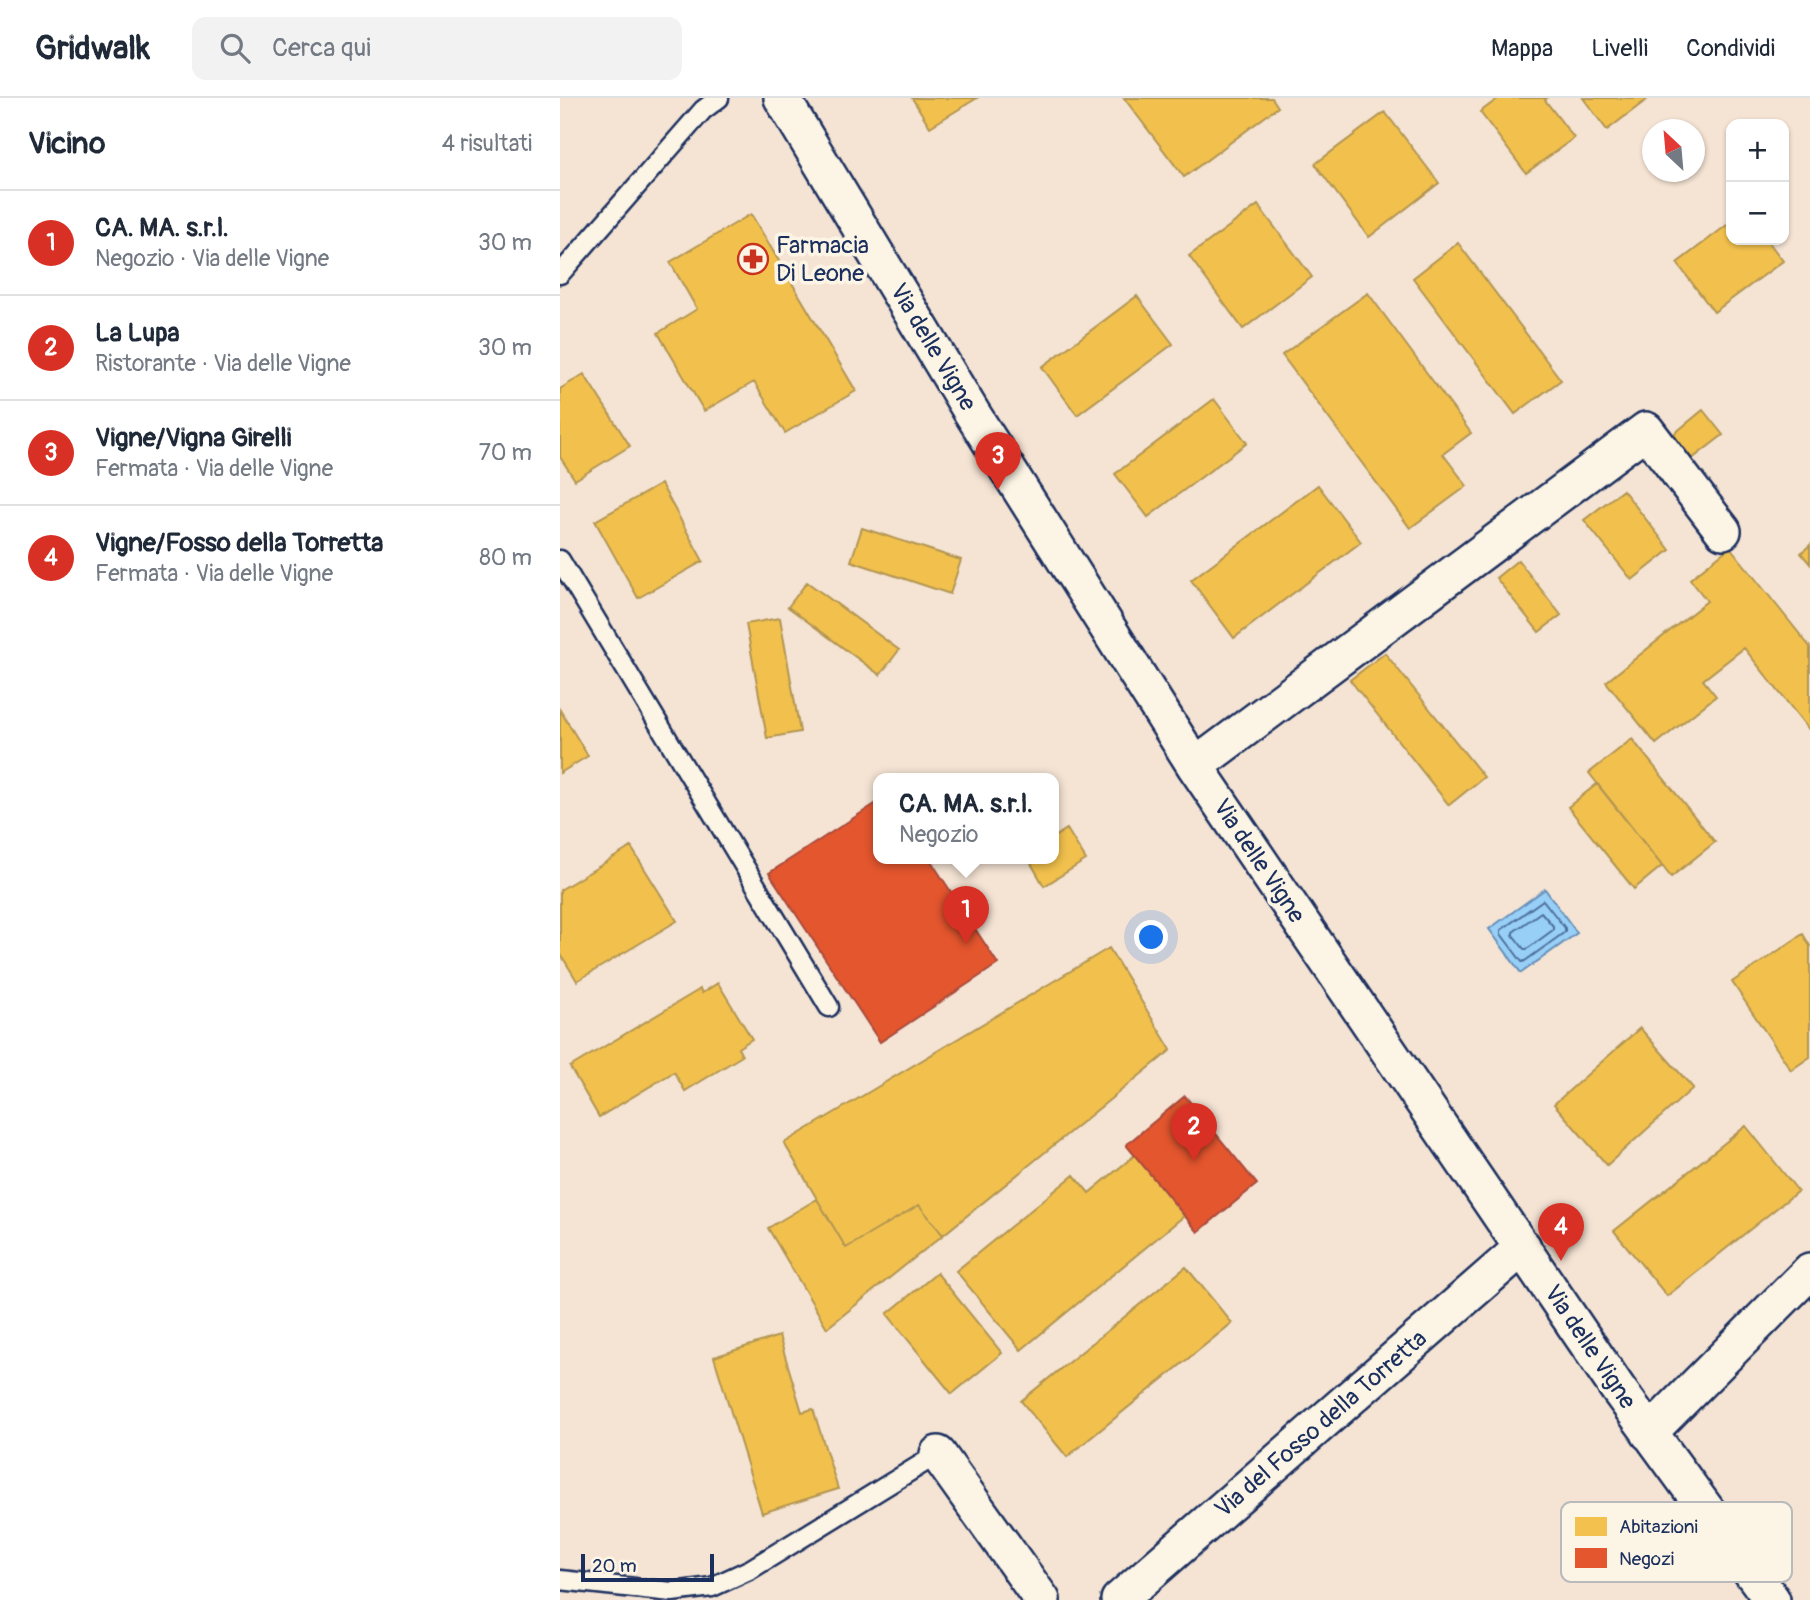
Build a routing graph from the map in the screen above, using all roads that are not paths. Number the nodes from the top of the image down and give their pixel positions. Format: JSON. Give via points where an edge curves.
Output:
{"nodes":[{"id":1,"x":719,"y":98,"type":"edge"},
{"id":2,"x":782,"y":98,"type":"edge"},
{"id":3,"x":560,"y":274,"type":"edge"},
{"id":4,"x":1723,"y":531,"type":"dead end"},
{"id":5,"x":560,"y":560,"type":"edge"},
{"id":6,"x":1195,"y":766,"type":"junction"},
{"id":7,"x":829,"y":1007,"type":"dead end"},
{"id":8,"x":1523,"y":1247,"type":"junction"},
{"id":9,"x":1810,"y":1271,"type":"edge"},
{"id":10,"x":1649,"y":1433,"type":"junction"},
{"id":11,"x":938,"y":1454,"type":"joint"},
{"id":12,"x":1700,"y":1502,"type":"edge"},
{"id":13,"x":560,"y":1580,"type":"edge"},
{"id":14,"x":1759,"y":1582,"type":"edge"},
{"id":15,"x":1042,"y":1600,"type":"edge"},
{"id":16,"x":1119,"y":1600,"type":"edge"},
{"id":17,"x":1772,"y":1600,"type":"edge"}],
"edges":[{"from":1,"to":3,"type":"lane","via":[[703,110]]},
{"from":2,"to":6,"type":"street","name":"Via delle Vigne","via":[[979,424]]},
{"from":4,"to":6,"type":"street","via":[[1646,430]]},
{"from":5,"to":7,"type":"lane"},
{"from":6,"to":8,"type":"street","name":"Via delle Vigne"},
{"from":8,"to":10,"type":"street","name":"Via delle Vigne"},
{"from":8,"to":16,"type":"street","name":"Via del Fosso della Torretta"},
{"from":9,"to":10,"type":"street"},
{"from":10,"to":12,"type":"street","name":"Via delle Vigne"},
{"from":11,"to":13,"type":"lane","via":[[751,1569],[712,1587],[672,1592]]},
{"from":11,"to":15,"type":"street"},
{"from":14,"to":17,"type":"street","name":"Via delle Vigne"}]}
